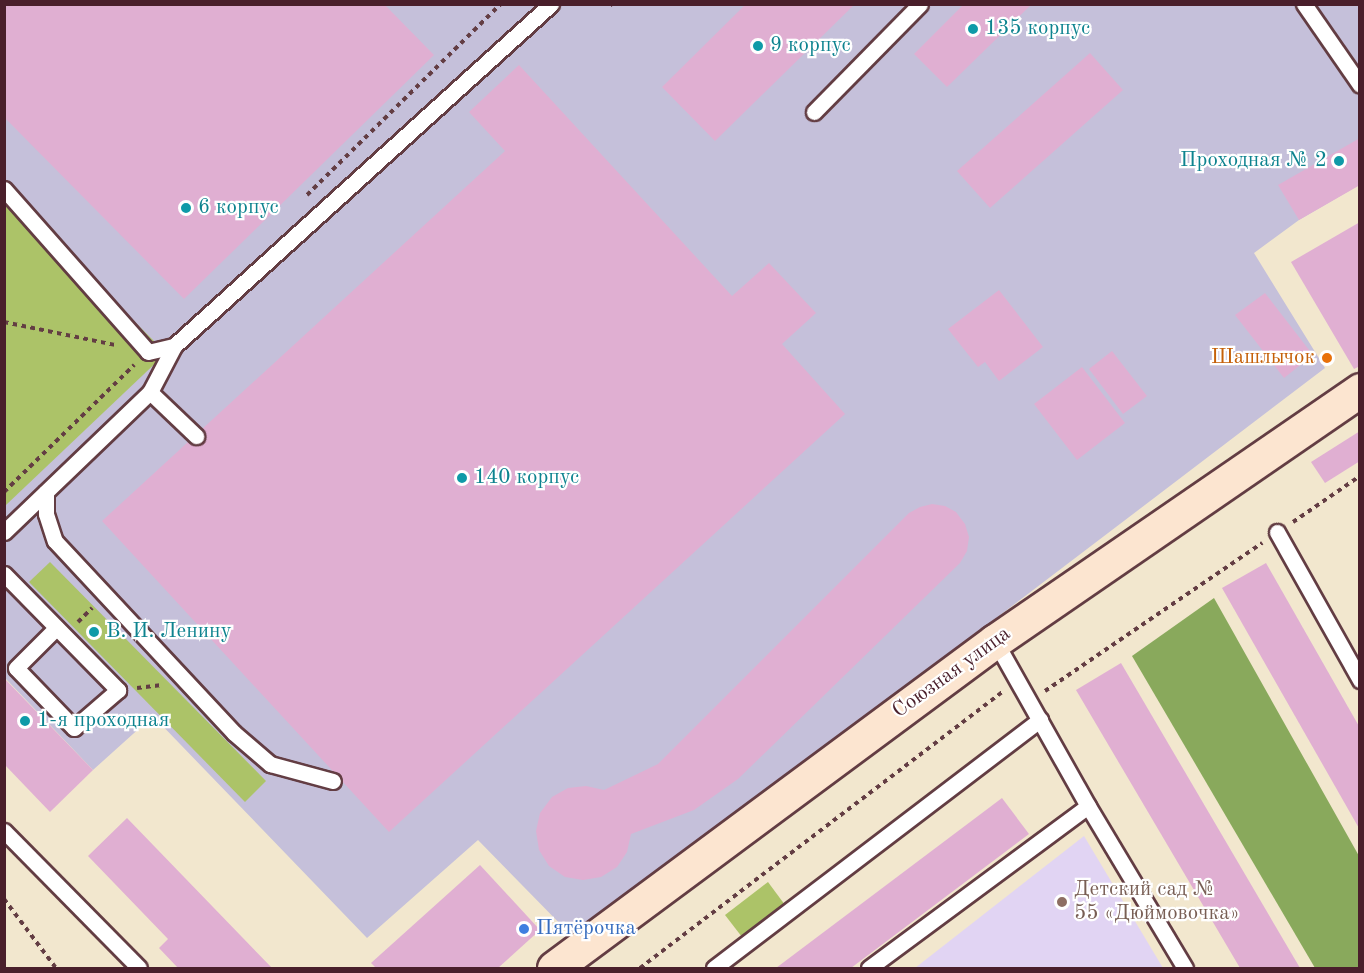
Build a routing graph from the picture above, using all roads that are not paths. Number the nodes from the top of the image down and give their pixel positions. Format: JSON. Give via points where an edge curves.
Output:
{"nodes":[{"id":1,"x":551,"y":4,"type":"edge"},
{"id":2,"x":920,"y":4,"type":"edge"},
{"id":3,"x":1304,"y":4,"type":"edge"},
{"id":4,"x":1359,"y":85,"type":"edge"},
{"id":5,"x":814,"y":112,"type":"dead end"},
{"id":6,"x":4,"y":189,"type":"edge"},
{"id":7,"x":174,"y":346,"type":"junction"},
{"id":8,"x":1359,"y":390,"type":"edge"},
{"id":9,"x":150,"y":392,"type":"junction"},
{"id":10,"x":196,"y":436,"type":"dead end"},
{"id":11,"x":46,"y":492,"type":"junction"},
{"id":12,"x":4,"y":532,"type":"edge"},
{"id":13,"x":1277,"y":532,"type":"road end"},
{"id":14,"x":4,"y":574,"type":"edge"},
{"id":15,"x":60,"y":632,"type":"junction"},
{"id":16,"x":995,"y":641,"type":"junction"},
{"id":17,"x":1359,"y":680,"type":"edge"},
{"id":18,"x":1040,"y":720,"type":"junction"},
{"id":19,"x":333,"y":781,"type":"dead end"},
{"id":20,"x":1088,"y":806,"type":"junction"},
{"id":21,"x":4,"y":831,"type":"edge"},
{"id":22,"x":564,"y":965,"type":"edge"},
{"id":23,"x":139,"y":969,"type":"edge"},
{"id":24,"x":714,"y":969,"type":"edge"},
{"id":25,"x":869,"y":969,"type":"edge"},
{"id":26,"x":1185,"y":969,"type":"edge"}],
"edges":[{"from":1,"to":7,"type":"lane"},
{"from":2,"to":5,"type":"lane"},
{"from":3,"to":4,"type":"lane"},
{"from":6,"to":7,"type":"lane","via":[[147,352]]},
{"from":7,"to":9,"type":"lane"},
{"from":8,"to":16,"type":"street","name":"Союзная улица"},
{"from":9,"to":10,"type":"lane"},
{"from":9,"to":11,"type":"lane"},
{"from":11,"to":12,"type":"lane"},
{"from":11,"to":19,"type":"lane","via":[[46,514],[55,541],[234,733],[270,764]]},
{"from":13,"to":17,"type":"lane"},
{"from":14,"to":15,"type":"lane"},
{"from":15,"to":15,"type":"lane","via":[[16,668],[74,728],[118,690]]},
{"from":16,"to":18,"type":"lane"},
{"from":16,"to":22,"type":"street","name":"Союзная улица"},
{"from":18,"to":20,"type":"lane"},
{"from":18,"to":24,"type":"lane"},
{"from":20,"to":25,"type":"lane"},
{"from":20,"to":26,"type":"lane"},
{"from":21,"to":23,"type":"lane"}]}
